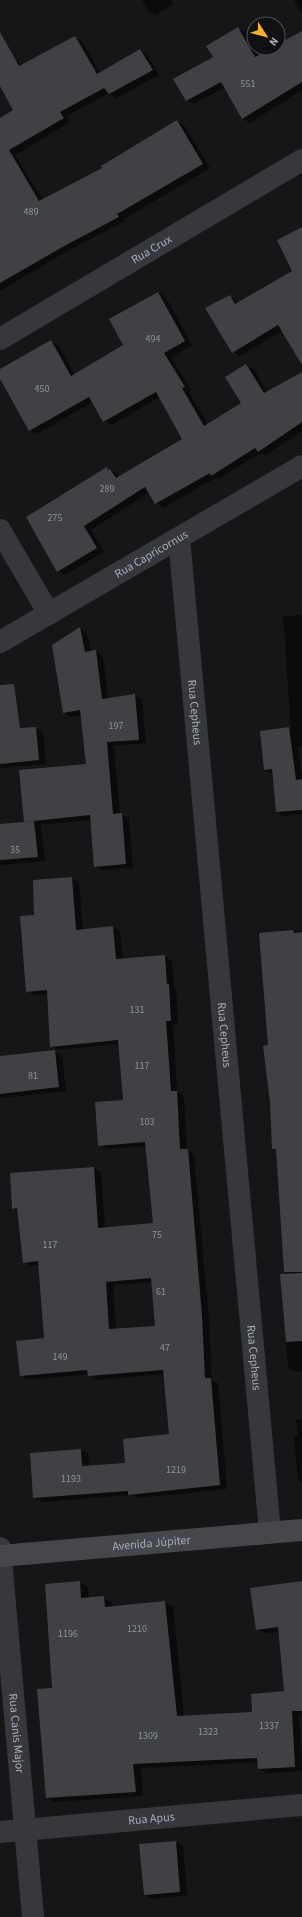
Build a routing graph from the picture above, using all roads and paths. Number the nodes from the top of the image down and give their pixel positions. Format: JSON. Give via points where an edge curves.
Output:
{"nodes":[{"id":1,"x":302,"y":160,"type":"edge"},
{"id":2,"x":0,"y":339,"type":"edge"},
{"id":3,"x":302,"y":466,"type":"edge"},
{"id":4,"x":0,"y":530,"type":"edge"},
{"id":5,"x":179,"y":538,"type":"junction"},
{"id":6,"x":49,"y":614,"type":"junction"},
{"id":7,"x":0,"y":642,"type":"edge"},
{"id":8,"x":302,"y":1530,"type":"edge"},
{"id":9,"x":270,"y":1532,"type":"junction"},
{"id":10,"x":0,"y":1554,"type":"edge"},
{"id":11,"x":302,"y":1806,"type":"edge"},
{"id":12,"x":26,"y":1830,"type":"junction"},
{"id":13,"x":0,"y":1832,"type":"edge"},
{"id":14,"x":34,"y":1917,"type":"edge"}],
"edges":[{"from":1,"to":2,"type":"street","name":"Rua Crux"},
{"from":3,"to":5,"type":"street","name":"Rua Capricornus"},
{"from":4,"to":6,"type":"street"},
{"from":5,"to":6,"type":"street","name":"Rua Capricornus"},
{"from":5,"to":9,"type":"street","name":"Rua Cepheus"},
{"from":6,"to":7,"type":"street","name":"Rua Capricornus"},
{"from":8,"to":9,"type":"main road","name":"Avenida Júpiter"},
{"from":9,"to":10,"type":"main road","name":"Avenida Júpiter"},
{"from":10,"to":12,"type":"street","name":"Rua Canis Major"},
{"from":11,"to":12,"type":"street","name":"Rua Apus"},
{"from":12,"to":13,"type":"street","name":"Rua Apus"},
{"from":12,"to":14,"type":"street","name":"Rua Canis Major"}]}
